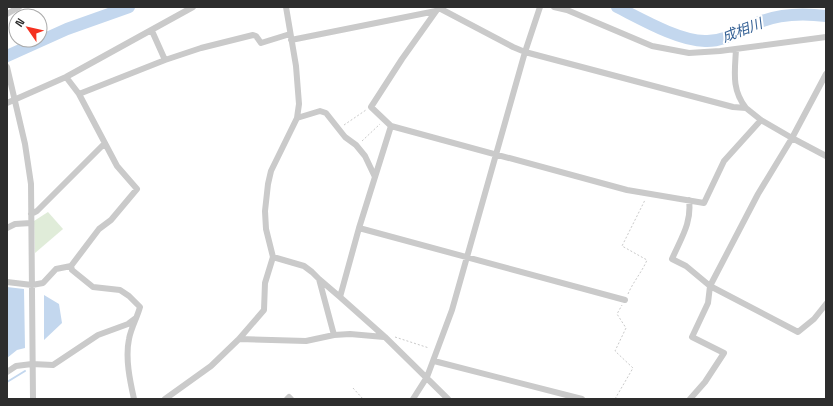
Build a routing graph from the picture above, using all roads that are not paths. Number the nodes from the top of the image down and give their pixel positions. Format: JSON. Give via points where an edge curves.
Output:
{"nodes":[{"id":1,"x":18,"y":7,"type":"edge"},
{"id":2,"x":193,"y":7,"type":"edge"},
{"id":3,"x":286,"y":7,"type":"edge"},
{"id":4,"x":540,"y":7,"type":"edge"},
{"id":5,"x":554,"y":7,"type":"edge"},
{"id":6,"x":438,"y":9,"type":"edge"},
{"id":7,"x":7,"y":12,"type":"edge"},
{"id":8,"x":152,"y":30,"type":"junction"},
{"id":9,"x":291,"y":37,"type":"junction"},
{"id":10,"x":826,"y":37,"type":"edge"},
{"id":11,"x":736,"y":49,"type":"junction"},
{"id":12,"x":525,"y":52,"type":"junction"},
{"id":13,"x":165,"y":60,"type":"junction"},
{"id":14,"x":7,"y":67,"type":"edge"},
{"id":15,"x":826,"y":74,"type":"edge"},
{"id":16,"x":66,"y":77,"type":"junction"},
{"id":17,"x":79,"y":94,"type":"junction"},
{"id":18,"x":15,"y":100,"type":"junction"},
{"id":19,"x":7,"y":103,"type":"edge"},
{"id":20,"x":746,"y":108,"type":"junction"},
{"id":21,"x":297,"y":118,"type":"junction"},
{"id":22,"x":761,"y":120,"type":"junction"},
{"id":23,"x":391,"y":126,"type":"junction"},
{"id":24,"x":792,"y":138,"type":"junction"},
{"id":25,"x":104,"y":143,"type":"junction"},
{"id":26,"x":496,"y":155,"type":"junction"},
{"id":27,"x":826,"y":156,"type":"edge"},
{"id":28,"x":375,"y":177,"type":"junction"},
{"id":29,"x":689,"y":200,"type":"junction"},
{"id":30,"x":31,"y":214,"type":"junction"},
{"id":31,"x":31,"y":223,"type":"junction"},
{"id":32,"x":7,"y":228,"type":"edge"},
{"id":33,"x":359,"y":228,"type":"junction"},
{"id":34,"x":273,"y":257,"type":"junction"},
{"id":35,"x":467,"y":258,"type":"junction"},
{"id":36,"x":71,"y":266,"type":"junction"},
{"id":37,"x":319,"y":279,"type":"junction"},
{"id":38,"x":7,"y":282,"type":"edge"},
{"id":39,"x":32,"y":284,"type":"junction"},
{"id":40,"x":710,"y":286,"type":"junction"},
{"id":41,"x":340,"y":297,"type":"junction"},
{"id":42,"x":625,"y":300,"type":"dead end"},
{"id":43,"x":826,"y":304,"type":"edge"},
{"id":44,"x":137,"y":317,"type":"junction"},
{"id":45,"x":334,"y":335,"type":"junction"},
{"id":46,"x":385,"y":337,"type":"junction"},
{"id":47,"x":239,"y":338,"type":"junction"},
{"id":48,"x":434,"y":361,"type":"junction"},
{"id":49,"x":32,"y":364,"type":"junction"},
{"id":50,"x":7,"y":372,"type":"edge"},
{"id":51,"x":426,"y":377,"type":"junction"},
{"id":52,"x":33,"y":399,"type":"edge"},
{"id":53,"x":134,"y":399,"type":"edge"},
{"id":54,"x":165,"y":399,"type":"edge"},
{"id":55,"x":287,"y":399,"type":"edge"},
{"id":56,"x":291,"y":399,"type":"edge"},
{"id":57,"x":413,"y":399,"type":"edge"},
{"id":58,"x":448,"y":399,"type":"edge"},
{"id":59,"x":582,"y":399,"type":"edge"},
{"id":60,"x":690,"y":399,"type":"edge"}],
"edges":[{"from":1,"to":7,"type":"street"},
{"from":2,"to":8,"type":"street"},
{"from":3,"to":9,"type":"street"},
{"from":4,"to":12,"type":"street"},
{"from":5,"to":11,"type":"street","via":[[567,10],[652,46],[688,53]]},
{"from":6,"to":9,"type":"street"},
{"from":6,"to":12,"type":"street"},
{"from":6,"to":23,"type":"street","via":[[371,107]]},
{"from":8,"to":13,"type":"street"},
{"from":8,"to":16,"type":"street"},
{"from":9,"to":13,"type":"street","via":[[261,43],[253,35]]},
{"from":9,"to":21,"type":"street","via":[[298,85]]},
{"from":10,"to":11,"type":"street"},
{"from":11,"to":20,"type":"street","via":[[736,92]]},
{"from":12,"to":20,"type":"street","via":[[733,107]]},
{"from":12,"to":26,"type":"street"},
{"from":13,"to":17,"type":"street"},
{"from":14,"to":18,"type":"street"},
{"from":15,"to":24,"type":"street"},
{"from":16,"to":17,"type":"street"},
{"from":16,"to":18,"type":"street"},
{"from":17,"to":25,"type":"street"},
{"from":18,"to":19,"type":"street"},
{"from":18,"to":30,"type":"street","via":[[31,184]]},
{"from":20,"to":22,"type":"street"},
{"from":21,"to":28,"type":"street","via":[[320,111],[326,113],[356,145]]},
{"from":21,"to":34,"type":"street","via":[[271,171],[268,184],[264,211]]},
{"from":22,"to":24,"type":"street"},
{"from":22,"to":29,"type":"street","via":[[724,160],[704,203]]},
{"from":23,"to":26,"type":"street"},
{"from":23,"to":28,"type":"street"},
{"from":24,"to":27,"type":"street"},
{"from":24,"to":40,"type":"street","via":[[758,194]]},
{"from":25,"to":30,"type":"street","via":[[37,211]]},
{"from":25,"to":36,"type":"street","via":[[117,166],[137,190],[111,220],[99,229]]},
{"from":26,"to":29,"type":"street","via":[[627,190]]},
{"from":26,"to":35,"type":"street"},
{"from":28,"to":33,"type":"street"},
{"from":29,"to":40,"type":"street","via":[[688,224],[672,259],[686,266]]},
{"from":30,"to":31,"type":"street"},
{"from":31,"to":32,"type":"street","via":[[15,224]]},
{"from":31,"to":39,"type":"street"},
{"from":33,"to":35,"type":"street"},
{"from":33,"to":41,"type":"street"},
{"from":34,"to":37,"type":"street","via":[[304,266]]},
{"from":34,"to":47,"type":"street","via":[[265,283],[264,310]]},
{"from":35,"to":42,"type":"street"},
{"from":35,"to":48,"type":"street"},
{"from":36,"to":39,"type":"street","via":[[56,269],[43,283]]},
{"from":36,"to":44,"type":"street","via":[[72,270],[93,287],[120,290],[129,296],[140,307]]},
{"from":37,"to":41,"type":"street"},
{"from":37,"to":45,"type":"street"},
{"from":38,"to":39,"type":"street"},
{"from":39,"to":49,"type":"street"},
{"from":40,"to":43,"type":"street","via":[[798,332],[814,319]]},
{"from":40,"to":60,"type":"street","via":[[708,303],[692,337],[724,353]]},
{"from":41,"to":46,"type":"street"},
{"from":44,"to":49,"type":"street","via":[[128,324],[98,335],[53,365]]},
{"from":44,"to":53,"type":"street","via":[[128,341],[128,372]]},
{"from":45,"to":46,"type":"street"},
{"from":45,"to":47,"type":"street","via":[[306,341]]},
{"from":46,"to":51,"type":"street"},
{"from":47,"to":54,"type":"street","via":[[211,366]]},
{"from":48,"to":51,"type":"street"},
{"from":48,"to":59,"type":"street"},
{"from":49,"to":50,"type":"street","via":[[16,366]]},
{"from":49,"to":52,"type":"street"},
{"from":51,"to":57,"type":"street"},
{"from":51,"to":58,"type":"street"},
{"from":55,"to":56,"type":"street"}]}
